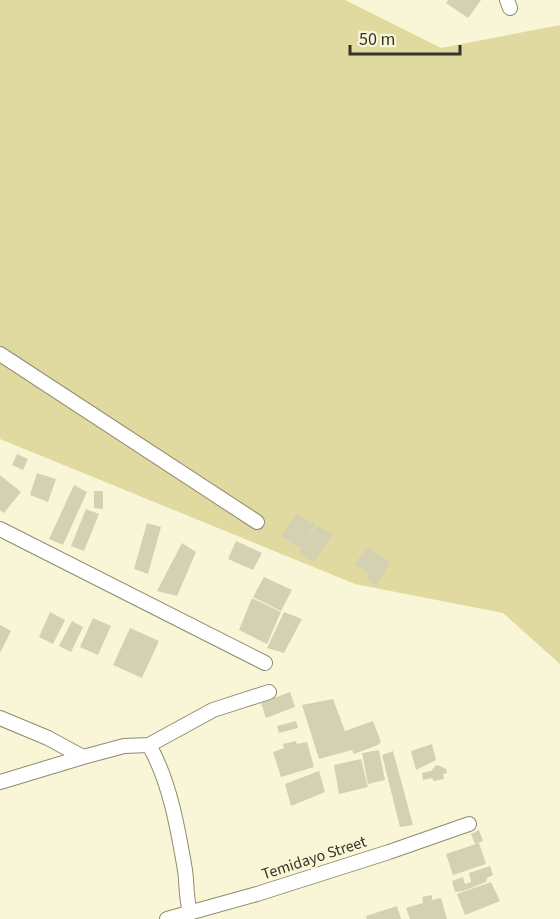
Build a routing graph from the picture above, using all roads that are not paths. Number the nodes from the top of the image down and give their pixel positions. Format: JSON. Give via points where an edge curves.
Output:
{"nodes":[{"id":1,"x":0,"y":354,"type":"edge"},
{"id":2,"x":257,"y":522,"type":"dead end"},
{"id":3,"x":0,"y":529,"type":"edge"},
{"id":4,"x":265,"y":663,"type":"dead end"},
{"id":5,"x":270,"y":692,"type":"dead end"},
{"id":6,"x":0,"y":718,"type":"edge"},
{"id":7,"x":149,"y":745,"type":"junction"},
{"id":8,"x":83,"y":757,"type":"junction"},
{"id":9,"x":0,"y":782,"type":"edge"},
{"id":10,"x":469,"y":824,"type":"dead end"},
{"id":11,"x":190,"y":912,"type":"junction"},
{"id":12,"x":167,"y":919,"type":"edge"}],
"edges":[{"from":1,"to":2,"type":"street"},
{"from":3,"to":4,"type":"street"},
{"from":5,"to":7,"type":"street","via":[[213,710]]},
{"from":6,"to":8,"type":"street"},
{"from":7,"to":8,"type":"street","via":[[124,746]]},
{"from":7,"to":11,"type":"street","via":[[162,771],[179,839]]},
{"from":8,"to":9,"type":"street"},
{"from":10,"to":11,"type":"street","name":"Temidayo Street"},
{"from":11,"to":12,"type":"street","name":"Temidayo Street"}]}
